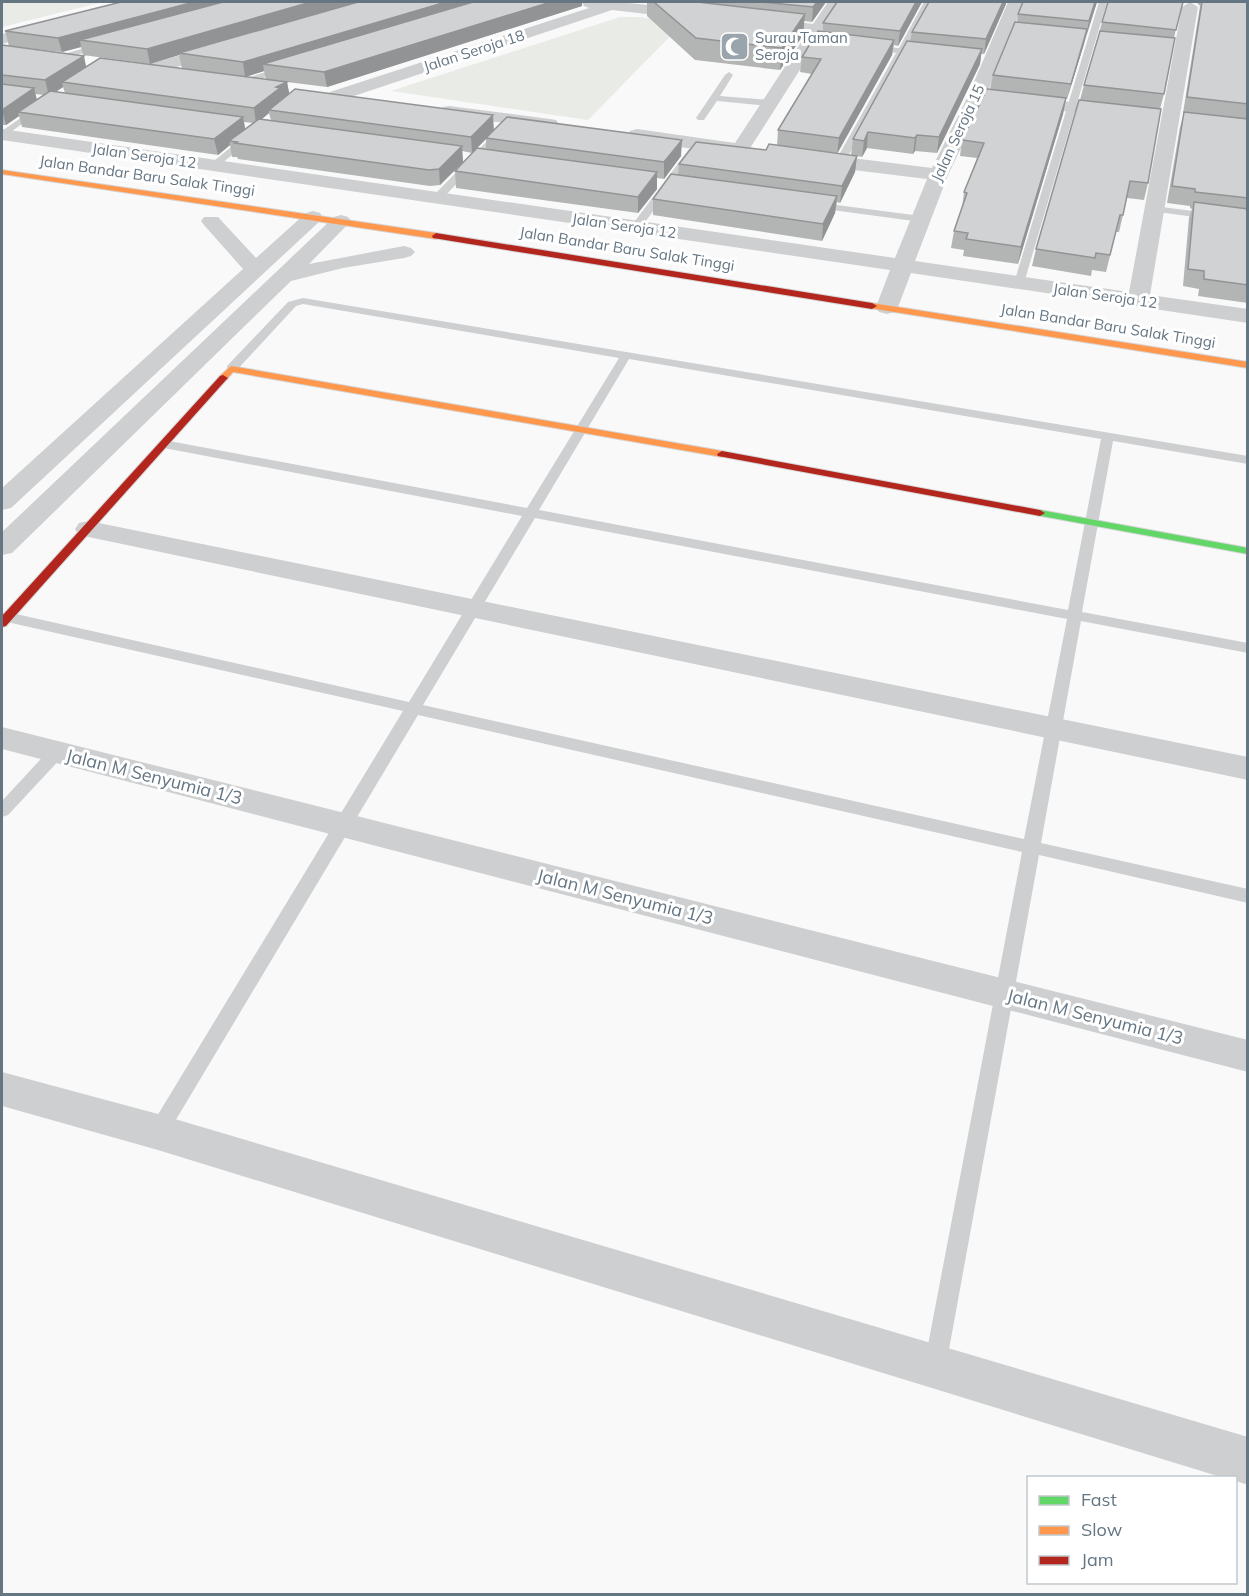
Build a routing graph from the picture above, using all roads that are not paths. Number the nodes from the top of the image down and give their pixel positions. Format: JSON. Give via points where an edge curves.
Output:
{"nodes":[{"id":1,"x":579,"y":2,"type":"edge"},
{"id":2,"x":834,"y":2,"type":"edge"},
{"id":3,"x":928,"y":2,"type":"edge"},
{"id":4,"x":1016,"y":2,"type":"edge"},
{"id":5,"x":1103,"y":2,"type":"edge"},
{"id":6,"x":612,"y":5,"type":"junction"},
{"id":7,"x":674,"y":7,"type":"edge"},
{"id":8,"x":1190,"y":7,"type":"dead end"},
{"id":9,"x":704,"y":16,"type":"edge"},
{"id":10,"x":738,"y":20,"type":"edge"},
{"id":11,"x":67,"y":21,"type":"edge"},
{"id":12,"x":815,"y":37,"type":"junction"},
{"id":13,"x":1081,"y":39,"type":"edge"},
{"id":14,"x":1092,"y":40,"type":"junction"},
{"id":15,"x":1103,"y":41,"type":"edge"},
{"id":16,"x":107,"y":44,"type":"edge"},
{"id":17,"x":236,"y":45,"type":"edge"},
{"id":18,"x":867,"y":47,"type":"edge"},
{"id":19,"x":5,"y":48,"type":"edge"},
{"id":20,"x":901,"y":51,"type":"junction"},
{"id":21,"x":935,"y":54,"type":"edge"},
{"id":22,"x":31,"y":56,"type":"edge"},
{"id":23,"x":51,"y":59,"type":"junction"},
{"id":24,"x":92,"y":64,"type":"edge"},
{"id":25,"x":293,"y":66,"type":"edge"},
{"id":26,"x":124,"y":68,"type":"edge"},
{"id":27,"x":145,"y":71,"type":"junction"},
{"id":28,"x":729,"y":75,"type":"dead end"},
{"id":29,"x":190,"y":77,"type":"edge"},
{"id":30,"x":213,"y":80,"type":"edge"},
{"id":31,"x":236,"y":83,"type":"junction"},
{"id":32,"x":282,"y":89,"type":"edge"},
{"id":33,"x":315,"y":93,"type":"edge"},
{"id":34,"x":336,"y":96,"type":"junction"},
{"id":35,"x":977,"y":96,"type":"junction"},
{"id":36,"x":716,"y":98,"type":"junction"},
{"id":37,"x":371,"y":101,"type":"edge"},
{"id":38,"x":770,"y":103,"type":"junction"},
{"id":39,"x":43,"y":107,"type":"edge"},
{"id":40,"x":1072,"y":107,"type":"junction"},
{"id":41,"x":430,"y":108,"type":"edge"},
{"id":42,"x":701,"y":118,"type":"dead end"},
{"id":43,"x":513,"y":119,"type":"junction"},
{"id":44,"x":1170,"y":119,"type":"junction"},
{"id":45,"x":1192,"y":121,"type":"edge"},
{"id":46,"x":571,"y":127,"type":"edge"},
{"id":47,"x":247,"y":128,"type":"edge"},
{"id":48,"x":617,"y":133,"type":"edge"},
{"id":49,"x":2,"y":135,"type":"edge"},
{"id":50,"x":698,"y":143,"type":"junction"},
{"id":51,"x":740,"y":149,"type":"junction"},
{"id":52,"x":762,"y":152,"type":"edge"},
{"id":53,"x":796,"y":156,"type":"edge"},
{"id":54,"x":464,"y":157,"type":"edge"},
{"id":55,"x":475,"y":159,"type":"junction"},
{"id":56,"x":486,"y":160,"type":"edge"},
{"id":57,"x":840,"y":162,"type":"junction"},
{"id":58,"x":213,"y":166,"type":"junction"},
{"id":59,"x":2,"y":172,"type":"edge"},
{"id":60,"x":938,"y":175,"type":"junction"},
{"id":61,"x":656,"y":183,"type":"edge"},
{"id":62,"x":667,"y":185,"type":"junction"},
{"id":63,"x":679,"y":186,"type":"edge"},
{"id":64,"x":437,"y":198,"type":"junction"},
{"id":65,"x":806,"y":203,"type":"edge"},
{"id":66,"x":1154,"y":209,"type":"junction"},
{"id":67,"x":313,"y":217,"type":"junction"},
{"id":68,"x":921,"y":219,"type":"junction"},
{"id":69,"x":205,"y":220,"type":"joint"},
{"id":70,"x":341,"y":221,"type":"junction"},
{"id":71,"x":1248,"y":221,"type":"edge"},
{"id":72,"x":234,"y":225,"type":"dead end"},
{"id":73,"x":636,"y":227,"type":"junction"},
{"id":74,"x":287,"y":234,"type":"junction"},
{"id":75,"x":321,"y":239,"type":"junction"},
{"id":76,"x":410,"y":253,"type":"joint"},
{"id":77,"x":903,"y":266,"type":"junction"},
{"id":78,"x":255,"y":270,"type":"junction"},
{"id":79,"x":283,"y":277,"type":"junction"},
{"id":80,"x":1019,"y":283,"type":"junction"},
{"id":81,"x":1138,"y":301,"type":"junction"},
{"id":82,"x":887,"y":307,"type":"junction"},
{"id":83,"x":1248,"y":316,"type":"edge"},
{"id":84,"x":627,"y":355,"type":"junction"},
{"id":85,"x":1248,"y":365,"type":"edge"},
{"id":86,"x":231,"y":369,"type":"junction"},
{"id":87,"x":582,"y":428,"type":"junction"},
{"id":88,"x":1108,"y":436,"type":"junction"},
{"id":89,"x":164,"y":444,"type":"junction"},
{"id":90,"x":1248,"y":460,"type":"edge"},
{"id":91,"x":2,"y":502,"type":"edge"},
{"id":92,"x":531,"y":513,"type":"junction"},
{"id":93,"x":1092,"y":522,"type":"junction"},
{"id":94,"x":89,"y":529,"type":"junction"},
{"id":95,"x":2,"y":547,"type":"edge"},
{"id":96,"x":1248,"y":551,"type":"edge"},
{"id":97,"x":474,"y":609,"type":"junction"},
{"id":98,"x":1075,"y":616,"type":"junction"},
{"id":99,"x":4,"y":620,"type":"edge"},
{"id":100,"x":1248,"y":648,"type":"edge"},
{"id":101,"x":413,"y":708,"type":"junction"},
{"id":102,"x":1054,"y":729,"type":"junction"},
{"id":103,"x":2,"y":738,"type":"edge"},
{"id":104,"x":57,"y":752,"type":"junction"},
{"id":105,"x":1248,"y":770,"type":"edge"},
{"id":106,"x":2,"y":811,"type":"edge"},
{"id":107,"x":344,"y":825,"type":"junction"},
{"id":108,"x":1031,"y":848,"type":"junction"},
{"id":109,"x":1248,"y":897,"type":"edge"},
{"id":110,"x":1004,"y":994,"type":"junction"},
{"id":111,"x":1248,"y":1056,"type":"edge"},
{"id":112,"x":2,"y":1089,"type":"edge"},
{"id":113,"x":158,"y":1132,"type":"junction"},
{"id":114,"x":935,"y":1366,"type":"junction"},
{"id":115,"x":1248,"y":1461,"type":"edge"}],
"edges":[{"from":1,"to":6,"type":"street"},
{"from":2,"to":12,"type":"street"},
{"from":3,"to":20,"type":"lane"},
{"from":4,"to":35,"type":"street","name":"Jalan Seroja 15","via":[[1010,31],[986,60]]},
{"from":5,"to":14,"type":"lane"},
{"from":6,"to":7,"type":"street"},
{"from":6,"to":34,"type":"street","name":"Jalan Seroja 18"},
{"from":7,"to":9,"type":"street"},
{"from":8,"to":44,"type":"street","via":[[1177,49]]},
{"from":10,"to":12,"type":"street"},
{"from":11,"to":19,"type":"street"},
{"from":12,"to":38,"type":"street"},
{"from":13,"to":14,"type":"lane"},
{"from":14,"to":15,"type":"lane"},
{"from":14,"to":40,"type":"lane"},
{"from":16,"to":23,"type":"lane"},
{"from":17,"to":27,"type":"street"},
{"from":18,"to":20,"type":"lane"},
{"from":20,"to":21,"type":"lane"},
{"from":20,"to":57,"type":"lane"},
{"from":22,"to":23,"type":"street"},
{"from":23,"to":24,"type":"street"},
{"from":25,"to":31,"type":"lane"},
{"from":26,"to":27,"type":"street"},
{"from":27,"to":29,"type":"street"},
{"from":28,"to":36,"type":"lane"},
{"from":30,"to":31,"type":"street"},
{"from":31,"to":32,"type":"street"},
{"from":33,"to":34,"type":"street"},
{"from":34,"to":37,"type":"street"},
{"from":35,"to":40,"type":"street"},
{"from":35,"to":60,"type":"street","name":"Jalan Seroja 15"},
{"from":36,"to":38,"type":"lane"},
{"from":36,"to":42,"type":"lane"},
{"from":38,"to":51,"type":"street"},
{"from":39,"to":49,"type":"lane"},
{"from":40,"to":44,"type":"street"},
{"from":40,"to":80,"type":"lane"},
{"from":41,"to":43,"type":"street"},
{"from":43,"to":46,"type":"street"},
{"from":43,"to":55,"type":"lane"},
{"from":44,"to":45,"type":"street"},
{"from":44,"to":66,"type":"street"},
{"from":47,"to":58,"type":"lane","via":[[259,129]]},
{"from":48,"to":50,"type":"street"},
{"from":49,"to":58,"type":"street","name":"Jalan Seroja 12"},
{"from":50,"to":51,"type":"street"},
{"from":50,"to":62,"type":"lane"},
{"from":51,"to":52,"type":"street"},
{"from":53,"to":57,"type":"street"},
{"from":54,"to":55,"type":"lane"},
{"from":55,"to":56,"type":"lane"},
{"from":55,"to":64,"type":"lane"},
{"from":57,"to":60,"type":"street"},
{"from":58,"to":64,"type":"street","name":"Jalan Seroja 12"},
{"from":59,"to":67,"type":"main road","name":"Jalan Bandar Baru Salak Tinggi"},
{"from":60,"to":68,"type":"street","name":"Jalan Seroja 15"},
{"from":61,"to":62,"type":"lane"},
{"from":62,"to":63,"type":"lane"},
{"from":62,"to":73,"type":"lane"},
{"from":64,"to":73,"type":"street","name":"Jalan Seroja 12"},
{"from":65,"to":68,"type":"lane"},
{"from":66,"to":71,"type":"lane"},
{"from":66,"to":81,"type":"street"},
{"from":67,"to":70,"type":"main road","name":"Jalan Bandar Baru Salak Tinggi"},
{"from":67,"to":74,"type":"street"},
{"from":68,"to":77,"type":"street","name":"Jalan Seroja 15"},
{"from":69,"to":72,"type":"main road","name":"Jalan Bandar Baru Salak Tinggi"},
{"from":69,"to":78,"type":"street","via":[[236,246]]},
{"from":70,"to":75,"type":"street"},
{"from":70,"to":82,"type":"main road","name":"Jalan Bandar Baru Salak Tinggi"},
{"from":73,"to":77,"type":"street","name":"Jalan Seroja 12"},
{"from":74,"to":75,"type":"main road"},
{"from":74,"to":78,"type":"street"},
{"from":75,"to":76,"type":"main road"},
{"from":75,"to":79,"type":"street"},
{"from":76,"to":79,"type":"street","via":[[343,261]]},
{"from":77,"to":80,"type":"street","name":"Jalan Seroja 12"},
{"from":77,"to":82,"type":"street","name":"Jalan Seroja 15"},
{"from":78,"to":91,"type":"street"},
{"from":79,"to":95,"type":"street"},
{"from":80,"to":81,"type":"street","name":"Jalan Seroja 12"},
{"from":81,"to":83,"type":"street","name":"Jalan Seroja 12"},
{"from":82,"to":85,"type":"main road","name":"Jalan Bandar Baru Salak Tinggi"},
{"from":84,"to":86,"type":"lane","via":[[303,301],[292,304]]},
{"from":84,"to":87,"type":"lane"},
{"from":84,"to":88,"type":"lane"},
{"from":86,"to":87,"type":"main road"},
{"from":86,"to":89,"type":"main road"},
{"from":87,"to":92,"type":"lane"},
{"from":87,"to":93,"type":"main road"},
{"from":88,"to":90,"type":"lane"},
{"from":88,"to":93,"type":"lane"},
{"from":89,"to":92,"type":"lane"},
{"from":89,"to":94,"type":"main road"},
{"from":92,"to":97,"type":"lane"},
{"from":92,"to":98,"type":"lane"},
{"from":93,"to":96,"type":"main road"},
{"from":93,"to":98,"type":"lane"},
{"from":94,"to":97,"type":"street"},
{"from":94,"to":99,"type":"main road"},
{"from":97,"to":101,"type":"lane"},
{"from":97,"to":102,"type":"street"},
{"from":98,"to":100,"type":"lane"},
{"from":98,"to":102,"type":"lane"},
{"from":99,"to":101,"type":"lane"},
{"from":101,"to":107,"type":"lane"},
{"from":101,"to":108,"type":"lane"},
{"from":102,"to":105,"type":"street"},
{"from":102,"to":108,"type":"lane"},
{"from":103,"to":104,"type":"street","name":"Jalan M Senyumia 1/3"},
{"from":104,"to":106,"type":"lane"},
{"from":104,"to":107,"type":"street","name":"Jalan M Senyumia 1/3"},
{"from":107,"to":110,"type":"street","name":"Jalan M Senyumia 1/3"},
{"from":107,"to":113,"type":"lane"},
{"from":108,"to":109,"type":"lane"},
{"from":108,"to":110,"type":"lane"},
{"from":110,"to":111,"type":"street","name":"Jalan M Senyumia 1/3"},
{"from":110,"to":114,"type":"lane"},
{"from":112,"to":113,"type":"street"},
{"from":113,"to":114,"type":"street"},
{"from":114,"to":115,"type":"street"}]}
